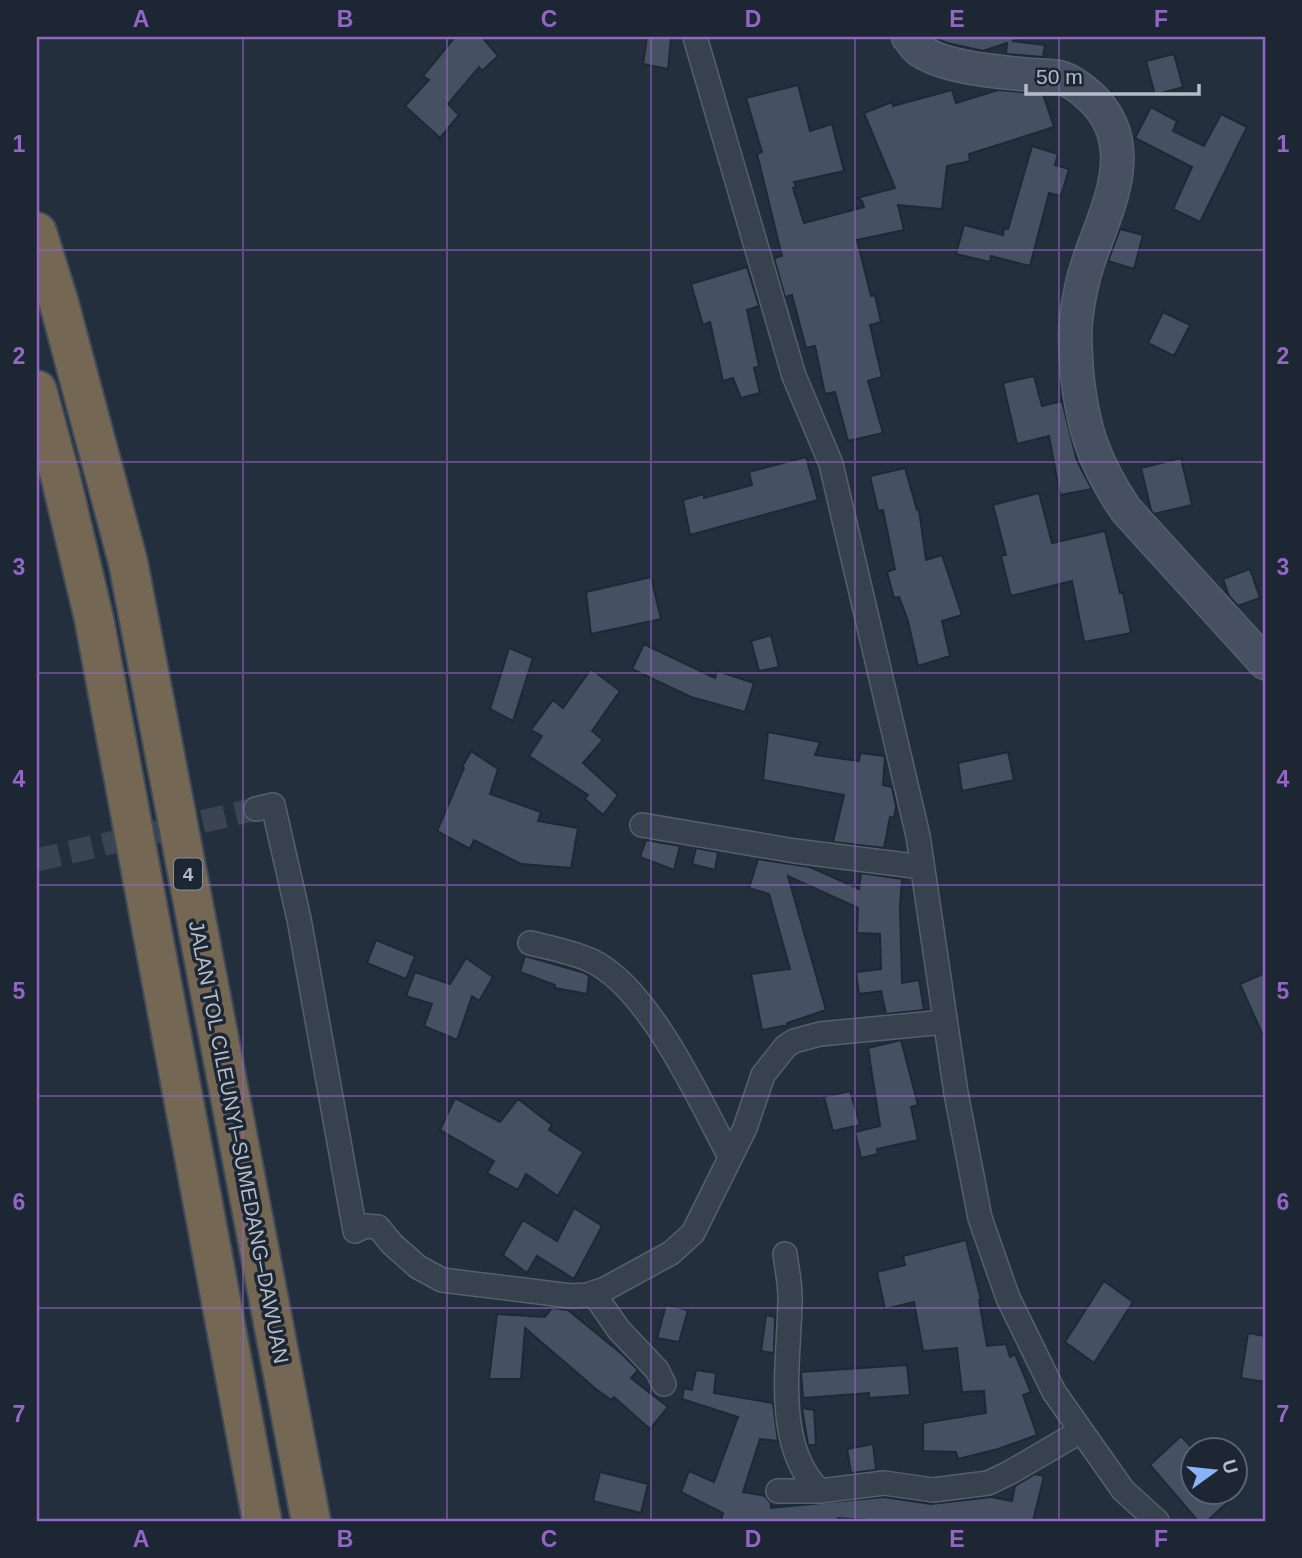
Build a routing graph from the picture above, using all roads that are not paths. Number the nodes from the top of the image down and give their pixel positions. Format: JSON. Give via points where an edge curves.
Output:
{"nodes":[{"id":1,"x":695,"y":37,"type":"edge"},
{"id":2,"x":908,"y":37,"type":"edge"},
{"id":3,"x":37,"y":232,"type":"edge"},
{"id":4,"x":37,"y":390,"type":"edge"},
{"id":5,"x":1265,"y":663,"type":"edge"},
{"id":6,"x":256,"y":809,"type":"dead end"},
{"id":7,"x":642,"y":825,"type":"dead end"},
{"id":8,"x":922,"y":867,"type":"junction"},
{"id":9,"x":530,"y":943,"type":"dead end"},
{"id":10,"x":945,"y":1022,"type":"junction"},
{"id":11,"x":730,"y":1157,"type":"junction"},
{"id":12,"x":785,"y":1254,"type":"dead end"},
{"id":13,"x":594,"y":1294,"type":"junction"},
{"id":14,"x":664,"y":1384,"type":"dead end"},
{"id":15,"x":1081,"y":1430,"type":"junction"},
{"id":16,"x":778,"y":1491,"type":"dead end"},
{"id":17,"x":820,"y":1491,"type":"junction"},
{"id":18,"x":261,"y":1521,"type":"edge"},
{"id":19,"x":311,"y":1521,"type":"edge"},
{"id":20,"x":1157,"y":1521,"type":"edge"}],
"edges":[{"from":1,"to":8,"type":"street","via":[[794,376],[831,464]]},
{"from":2,"to":5,"type":"main road","via":[[918,49],[977,70],[1062,78],[1100,107],[1118,150],[1110,206],[1087,265],[1076,318],[1081,412],[1089,443],[1126,510]]},
{"from":3,"to":19,"type":"highway","name":"JALAN TOL CILEUNYI–SUMEDANG–DAWUAN","number":"4","via":[[128,562]]},
{"from":4,"to":18,"type":"highway","number":"4","via":[[94,619]]},
{"from":6,"to":13,"type":"street","via":[[273,805],[299,919],[355,1231],[370,1225],[380,1228],[418,1267],[442,1280],[546,1294]]},
{"from":7,"to":8,"type":"street"},
{"from":8,"to":10,"type":"street"},
{"from":9,"to":11,"type":"street","via":[[592,961],[622,980],[647,1010]]},
{"from":10,"to":11,"type":"street","via":[[820,1034],[786,1046],[763,1075]]},
{"from":10,"to":15,"type":"street","via":[[980,1218],[1008,1298],[1054,1392]]},
{"from":11,"to":13,"type":"street","via":[[693,1233],[643,1270]]},
{"from":12,"to":17,"type":"street","via":[[790,1300],[786,1401],[797,1459]]},
{"from":13,"to":14,"type":"street"},
{"from":15,"to":17,"type":"street","via":[[988,1483],[933,1490],[884,1483]]},
{"from":15,"to":20,"type":"street","via":[[1123,1490]]},
{"from":16,"to":17,"type":"street"}]}
